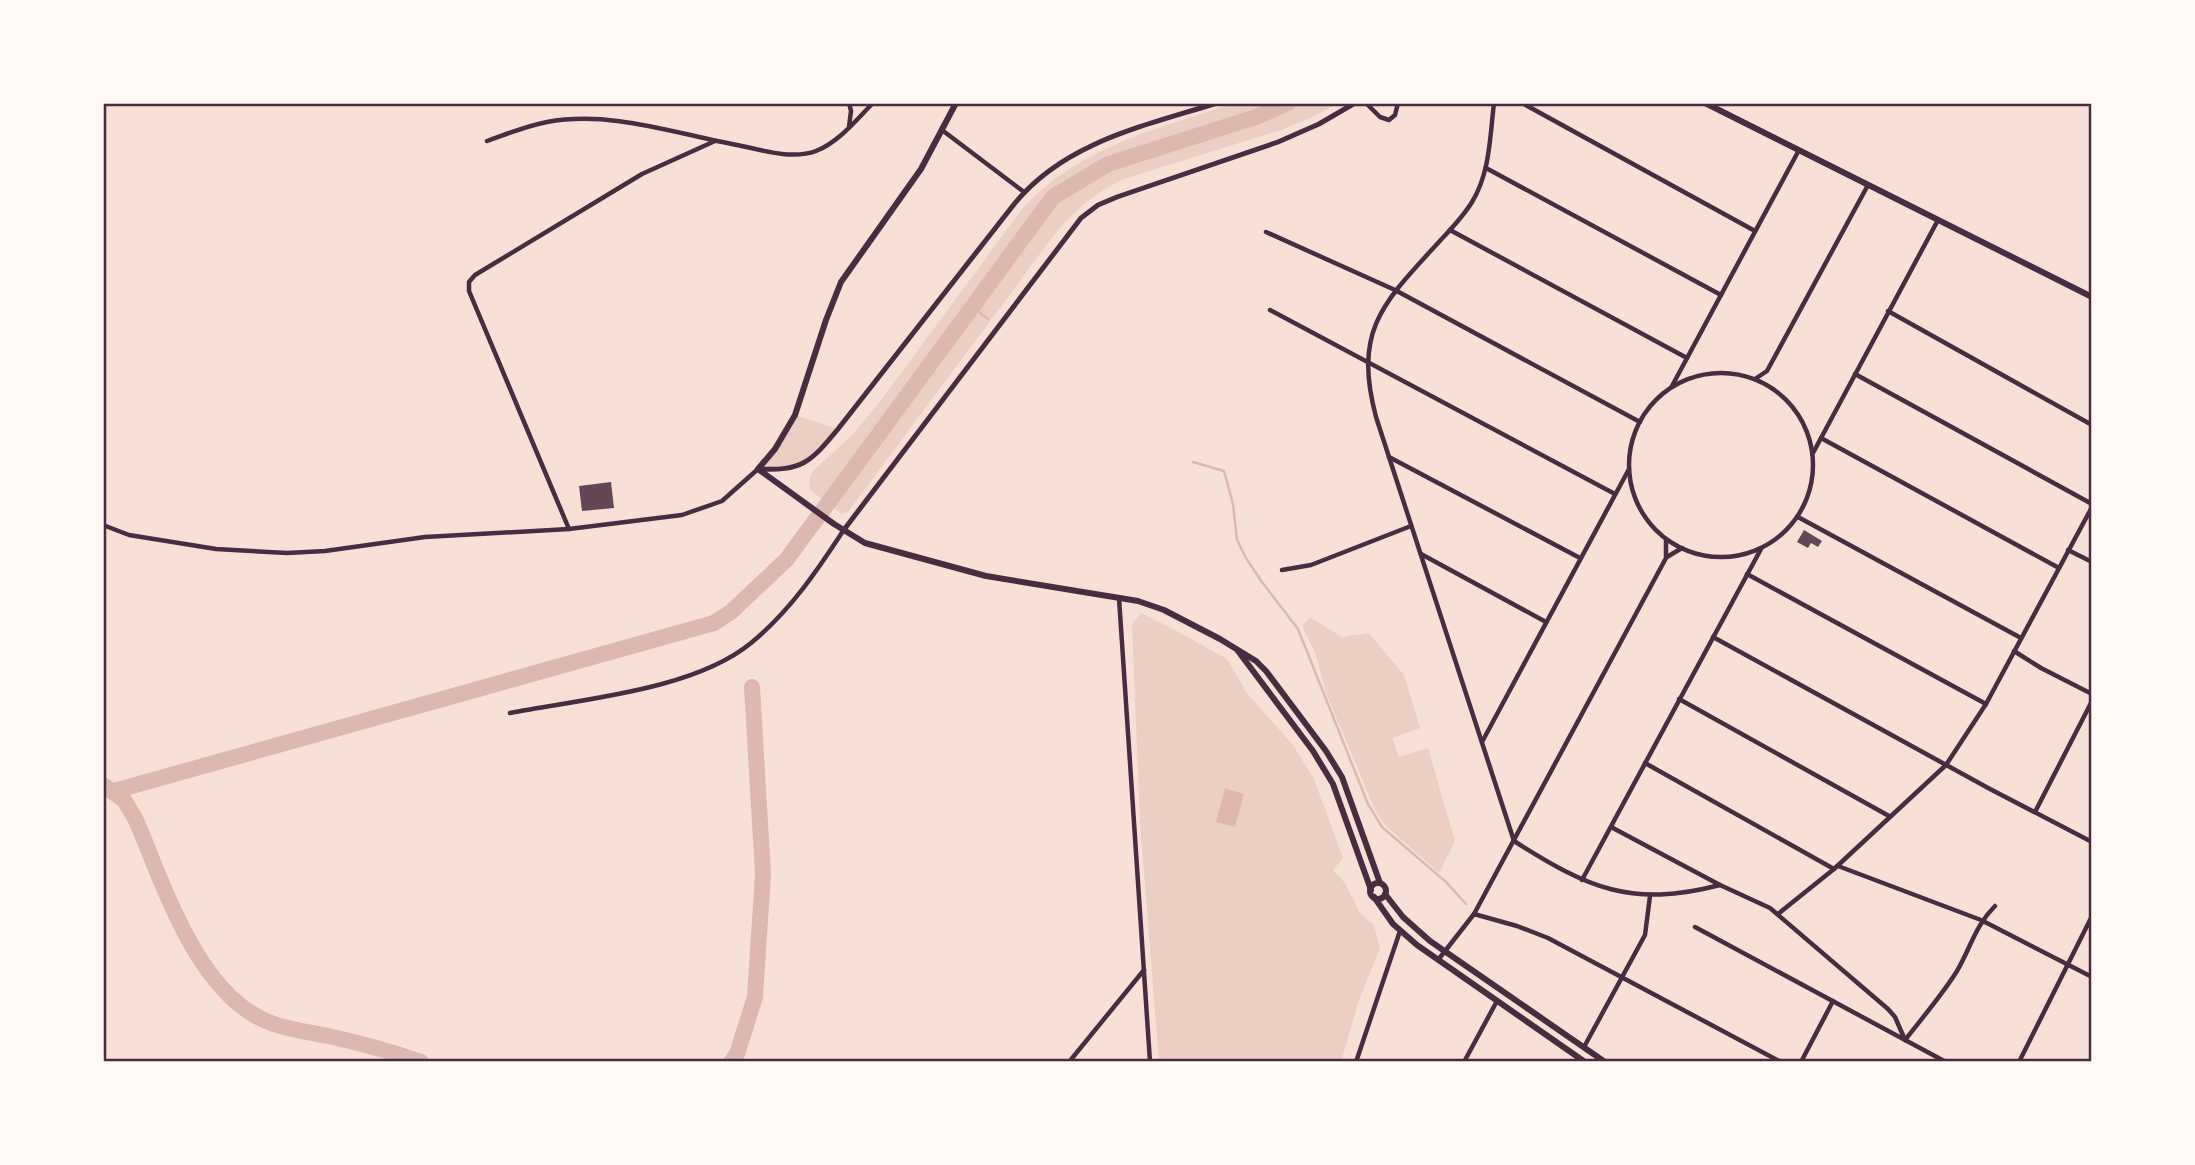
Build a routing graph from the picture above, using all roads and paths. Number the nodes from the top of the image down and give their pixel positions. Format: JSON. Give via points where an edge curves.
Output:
{"nodes":[{"id":1,"x":849,"y":103,"type":"edge"},
{"id":2,"x":873,"y":103,"type":"edge"},
{"id":3,"x":956,"y":103,"type":"edge"},
{"id":4,"x":1217,"y":103,"type":"edge"},
{"id":5,"x":1355,"y":103,"type":"edge"},
{"id":6,"x":1366,"y":103,"type":"edge"},
{"id":7,"x":1398,"y":103,"type":"edge"},
{"id":8,"x":1494,"y":103,"type":"edge"},
{"id":9,"x":1522,"y":103,"type":"edge"},
{"id":10,"x":1705,"y":103,"type":"edge"},
{"id":11,"x":1202,"y":105,"type":"edge"},
{"id":12,"x":849,"y":127,"type":"junction"},
{"id":13,"x":942,"y":130,"type":"junction"},
{"id":14,"x":487,"y":141,"type":"dead end"},
{"id":15,"x":715,"y":141,"type":"junction"},
{"id":16,"x":1799,"y":150,"type":"junction"},
{"id":17,"x":1486,"y":168,"type":"junction"},
{"id":18,"x":1868,"y":184,"type":"junction"},
{"id":19,"x":1024,"y":192,"type":"junction"},
{"id":20,"x":1938,"y":220,"type":"junction"},
{"id":21,"x":1450,"y":230,"type":"junction"},
{"id":22,"x":1755,"y":231,"type":"junction"},
{"id":23,"x":1266,"y":232,"type":"dead end"},
{"id":24,"x":1395,"y":290,"type":"junction"},
{"id":25,"x":1721,"y":295,"type":"junction"},
{"id":26,"x":2092,"y":297,"type":"edge"},
{"id":27,"x":1270,"y":310,"type":"dead end"},
{"id":28,"x":1888,"y":312,"type":"junction"},
{"id":29,"x":1687,"y":358,"type":"junction"},
{"id":30,"x":1368,"y":362,"type":"junction"},
{"id":31,"x":1767,"y":371,"type":"junction"},
{"id":32,"x":1855,"y":374,"type":"junction"},
{"id":33,"x":1754,"y":380,"type":"junction"},
{"id":34,"x":1672,"y":387,"type":"junction"},
{"id":35,"x":1768,"y":387,"type":"junction"},
{"id":36,"x":1640,"y":422,"type":"junction"},
{"id":37,"x":2092,"y":425,"type":"edge"},
{"id":38,"x":1821,"y":438,"type":"junction"},
{"id":39,"x":1812,"y":454,"type":"junction"},
{"id":40,"x":1388,"y":457,"type":"junction"},
{"id":41,"x":1629,"y":468,"type":"junction"},
{"id":42,"x":758,"y":469,"type":"junction"},
{"id":43,"x":1615,"y":494,"type":"junction"},
{"id":44,"x":2092,"y":505,"type":"edge"},
{"id":45,"x":1798,"y":517,"type":"junction"},
{"id":46,"x":103,"y":525,"type":"edge"},
{"id":47,"x":1411,"y":526,"type":"junction"},
{"id":48,"x":569,"y":529,"type":"junction"},
{"id":49,"x":843,"y":531,"type":"junction"},
{"id":50,"x":1666,"y":539,"type":"junction"},
{"id":51,"x":1682,"y":548,"type":"junction"},
{"id":52,"x":1761,"y":548,"type":"junction"},
{"id":53,"x":2068,"y":550,"type":"junction"},
{"id":54,"x":1420,"y":554,"type":"junction"},
{"id":55,"x":1580,"y":558,"type":"junction"},
{"id":56,"x":1666,"y":558,"type":"junction"},
{"id":57,"x":2092,"y":562,"type":"edge"},
{"id":58,"x":2059,"y":568,"type":"junction"},
{"id":59,"x":1282,"y":570,"type":"dead end"},
{"id":60,"x":1747,"y":574,"type":"junction"},
{"id":61,"x":1119,"y":597,"type":"junction"},
{"id":62,"x":1546,"y":622,"type":"junction"},
{"id":63,"x":1713,"y":637,"type":"junction"},
{"id":64,"x":2021,"y":638,"type":"junction"},
{"id":65,"x":1234,"y":647,"type":"junction"},
{"id":66,"x":2014,"y":651,"type":"junction"},
{"id":67,"x":2092,"y":694,"type":"edge"},
{"id":68,"x":1679,"y":699,"type":"junction"},
{"id":69,"x":2092,"y":701,"type":"edge"},
{"id":70,"x":1986,"y":704,"type":"junction"},
{"id":71,"x":510,"y":713,"type":"dead end"},
{"id":72,"x":1482,"y":743,"type":"junction"},
{"id":73,"x":1645,"y":763,"type":"junction"},
{"id":74,"x":1946,"y":765,"type":"junction"},
{"id":75,"x":2035,"y":813,"type":"junction"},
{"id":76,"x":1889,"y":816,"type":"junction"},
{"id":77,"x":1611,"y":827,"type":"junction"},
{"id":78,"x":1514,"y":841,"type":"junction"},
{"id":79,"x":2092,"y":842,"type":"edge"},
{"id":80,"x":1836,"y":868,"type":"junction"},
{"id":81,"x":1582,"y":880,"type":"junction"},
{"id":82,"x":1380,"y":883,"type":"junction"},
{"id":83,"x":1720,"y":885,"type":"junction"},
{"id":84,"x":1370,"y":890,"type":"junction"},
{"id":85,"x":1385,"y":894,"type":"junction"},
{"id":86,"x":1650,"y":896,"type":"junction"},
{"id":87,"x":1374,"y":897,"type":"junction"},
{"id":88,"x":1996,"y":906,"type":"dead end"},
{"id":89,"x":1778,"y":914,"type":"junction"},
{"id":90,"x":1474,"y":915,"type":"junction"},
{"id":91,"x":2092,"y":916,"type":"edge"},
{"id":92,"x":1982,"y":920,"type":"junction"},
{"id":93,"x":1695,"y":927,"type":"dead end"},
{"id":94,"x":1400,"y":931,"type":"junction"},
{"id":95,"x":1445,"y":952,"type":"junction"},
{"id":96,"x":1438,"y":960,"type":"junction"},
{"id":97,"x":2067,"y":964,"type":"junction"},
{"id":98,"x":1144,"y":970,"type":"junction"},
{"id":99,"x":1622,"y":977,"type":"junction"},
{"id":100,"x":2092,"y":977,"type":"edge"},
{"id":101,"x":1497,"y":1001,"type":"junction"},
{"id":102,"x":1833,"y":1001,"type":"junction"},
{"id":103,"x":1905,"y":1040,"type":"junction"},
{"id":104,"x":1584,"y":1047,"type":"junction"},
{"id":105,"x":1577,"y":1059,"type":"edge"},
{"id":106,"x":1069,"y":1062,"type":"edge"},
{"id":107,"x":1150,"y":1062,"type":"edge"},
{"id":108,"x":1356,"y":1062,"type":"edge"},
{"id":109,"x":1464,"y":1062,"type":"edge"},
{"id":110,"x":1585,"y":1062,"type":"edge"},
{"id":111,"x":1605,"y":1062,"type":"edge"},
{"id":112,"x":1781,"y":1062,"type":"edge"},
{"id":113,"x":1801,"y":1062,"type":"edge"},
{"id":114,"x":1946,"y":1062,"type":"edge"},
{"id":115,"x":2019,"y":1062,"type":"edge"}],
"edges":[{"from":1,"to":12,"type":"street"},
{"from":2,"to":12,"type":"street"},
{"from":3,"to":13,"type":"main road"},
{"from":4,"to":11,"type":"street"},
{"from":5,"to":49,"type":"street","via":[[1301,133],[1117,197],[1081,218]]},
{"from":6,"to":7,"type":"street","via":[[1389,120]]},
{"from":8,"to":17,"type":"street"},
{"from":9,"to":22,"type":"street"},
{"from":10,"to":16,"type":"main road"},
{"from":11,"to":19,"type":"street","via":[[1075,153]]},
{"from":12,"to":15,"type":"street","via":[[829,145],[804,154]]},
{"from":13,"to":19,"type":"street"},
{"from":13,"to":42,"type":"main road","via":[[915,178],[841,282],[795,415]]},
{"from":14,"to":15,"type":"street","via":[[520,128],[570,119],[619,122]]},
{"from":15,"to":48,"type":"street","via":[[642,174],[469,282]]},
{"from":16,"to":18,"type":"main road"},
{"from":16,"to":22,"type":"street"},
{"from":17,"to":21,"type":"street","via":[[1472,203]]},
{"from":17,"to":25,"type":"street"},
{"from":18,"to":20,"type":"main road"},
{"from":18,"to":31,"type":"street"},
{"from":19,"to":42,"type":"street","via":[[815,455],[795,468]]},
{"from":20,"to":26,"type":"main road"},
{"from":20,"to":28,"type":"street"},
{"from":21,"to":24,"type":"street"},
{"from":21,"to":29,"type":"street"},
{"from":22,"to":25,"type":"street"},
{"from":23,"to":24,"type":"street"},
{"from":24,"to":30,"type":"street","via":[[1376,322]]},
{"from":24,"to":36,"type":"street"},
{"from":25,"to":29,"type":"street"},
{"from":27,"to":30,"type":"street"},
{"from":28,"to":32,"type":"street"},
{"from":28,"to":37,"type":"street"},
{"from":29,"to":34,"type":"street"},
{"from":30,"to":40,"type":"street","via":[[1371,399]]},
{"from":30,"to":43,"type":"street"},
{"from":31,"to":33,"type":"street"},
{"from":31,"to":35,"type":"street"},
{"from":32,"to":38,"type":"street"},
{"from":32,"to":44,"type":"street"},
{"from":33,"to":34,"type":"street","via":[[1721,373]]},
{"from":33,"to":35,"type":"street"},
{"from":34,"to":36,"type":"street"},
{"from":35,"to":39,"type":"street","via":[[1802,422]]},
{"from":36,"to":41,"type":"street"},
{"from":38,"to":39,"type":"street"},
{"from":38,"to":58,"type":"street"},
{"from":39,"to":45,"type":"street","via":[[1811,486]]},
{"from":40,"to":47,"type":"street"},
{"from":40,"to":55,"type":"street"},
{"from":41,"to":43,"type":"street"},
{"from":41,"to":50,"type":"street","via":[[1636,500]]},
{"from":42,"to":48,"type":"street","via":[[722,501],[694,512]]},
{"from":42,"to":49,"type":"main road"},
{"from":43,"to":55,"type":"street"},
{"from":44,"to":53,"type":"street"},
{"from":45,"to":52,"type":"street","via":[[1782,535]]},
{"from":45,"to":64,"type":"street"},
{"from":46,"to":48,"type":"street","via":[[166,541],[287,553],[425,537]]},
{"from":47,"to":54,"type":"street"},
{"from":47,"to":59,"type":"street","via":[[1311,565]]},
{"from":49,"to":61,"type":"main road","via":[[874,546],[959,570]]},
{"from":49,"to":71,"type":"street","via":[[787,608],[749,645],[727,658],[651,686]]},
{"from":50,"to":51,"type":"street"},
{"from":50,"to":56,"type":"street"},
{"from":51,"to":52,"type":"street","via":[[1708,556],[1735,556]]},
{"from":51,"to":56,"type":"street"},
{"from":52,"to":60,"type":"street"},
{"from":53,"to":57,"type":"street"},
{"from":53,"to":58,"type":"street"},
{"from":54,"to":62,"type":"street"},
{"from":54,"to":72,"type":"street"},
{"from":55,"to":62,"type":"street"},
{"from":56,"to":78,"type":"street"},
{"from":58,"to":64,"type":"street"},
{"from":60,"to":63,"type":"street"},
{"from":60,"to":70,"type":"street"},
{"from":61,"to":65,"type":"main road","via":[[1164,610]]},
{"from":61,"to":98,"type":"street"},
{"from":62,"to":72,"type":"street"},
{"from":63,"to":68,"type":"street"},
{"from":63,"to":74,"type":"street"},
{"from":64,"to":66,"type":"street"},
{"from":65,"to":82,"type":"main road","via":[[1266,671],[1326,751],[1342,777]]},
{"from":65,"to":84,"type":"main road","via":[[1333,784]]},
{"from":66,"to":67,"type":"street"},
{"from":66,"to":70,"type":"street"},
{"from":68,"to":73,"type":"street"},
{"from":68,"to":76,"type":"street"},
{"from":69,"to":75,"type":"street"},
{"from":70,"to":74,"type":"street"},
{"from":72,"to":78,"type":"street"},
{"from":73,"to":77,"type":"street"},
{"from":73,"to":80,"type":"street"},
{"from":74,"to":75,"type":"street"},
{"from":74,"to":76,"type":"street"},
{"from":75,"to":79,"type":"street"},
{"from":76,"to":80,"type":"street"},
{"from":77,"to":81,"type":"street"},
{"from":77,"to":83,"type":"street"},
{"from":78,"to":81,"type":"street"},
{"from":78,"to":90,"type":"street"},
{"from":80,"to":89,"type":"street"},
{"from":80,"to":92,"type":"street"},
{"from":81,"to":86,"type":"street"},
{"from":82,"to":84,"type":"main road"},
{"from":82,"to":85,"type":"main road"},
{"from":83,"to":86,"type":"street","via":[[1686,894]]},
{"from":83,"to":89,"type":"street"},
{"from":84,"to":87,"type":"main road"},
{"from":85,"to":87,"type":"main road"},
{"from":85,"to":95,"type":"main road","via":[[1411,925]]},
{"from":86,"to":99,"type":"street","via":[[1645,935]]},
{"from":87,"to":94,"type":"main road"},
{"from":88,"to":92,"type":"street"},
{"from":89,"to":103,"type":"street","via":[[1888,1009]]},
{"from":90,"to":95,"type":"street"},
{"from":90,"to":99,"type":"street","via":[[1532,931]]},
{"from":91,"to":97,"type":"street"},
{"from":92,"to":97,"type":"street"},
{"from":92,"to":103,"type":"street","via":[[1958,969]]},
{"from":93,"to":102,"type":"street"},
{"from":94,"to":96,"type":"main road"},
{"from":94,"to":108,"type":"street"},
{"from":95,"to":96,"type":"street"},
{"from":95,"to":104,"type":"main road"},
{"from":96,"to":101,"type":"main road"},
{"from":97,"to":100,"type":"street"},
{"from":97,"to":115,"type":"street"},
{"from":98,"to":106,"type":"street"},
{"from":98,"to":107,"type":"street"},
{"from":99,"to":104,"type":"street"},
{"from":99,"to":112,"type":"street"},
{"from":101,"to":105,"type":"main road"},
{"from":101,"to":109,"type":"street"},
{"from":102,"to":103,"type":"street"},
{"from":102,"to":113,"type":"street"},
{"from":103,"to":114,"type":"street"},
{"from":104,"to":111,"type":"main road"},
{"from":105,"to":110,"type":"main road"}]}
